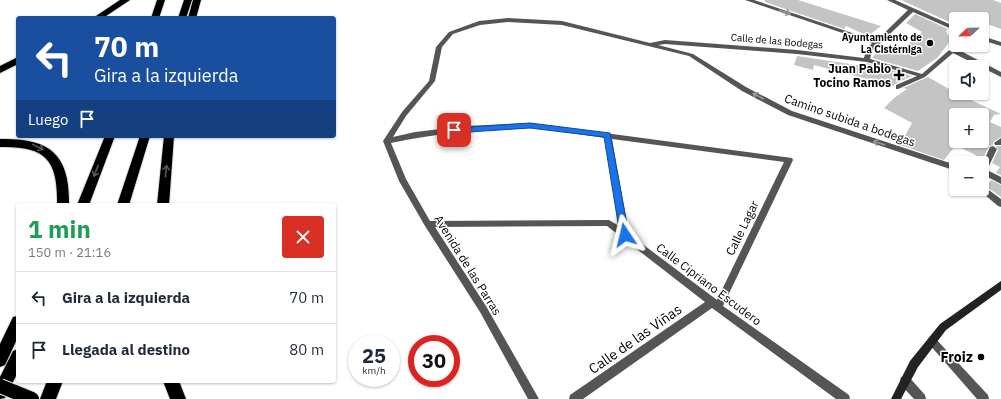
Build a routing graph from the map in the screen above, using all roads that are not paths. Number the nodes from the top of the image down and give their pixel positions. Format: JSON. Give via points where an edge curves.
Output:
{"nodes":[{"id":1,"x":126,"y":0,"type":"edge"},
{"id":2,"x":161,"y":0,"type":"edge"},
{"id":3,"x":188,"y":0,"type":"edge"},
{"id":4,"x":197,"y":0,"type":"edge"},
{"id":5,"x":748,"y":0,"type":"edge"},
{"id":6,"x":890,"y":0,"type":"edge"},
{"id":7,"x":912,"y":10,"type":"junction"},
{"id":8,"x":100,"y":16,"type":"edge"},
{"id":9,"x":156,"y":16,"type":"edge"},
{"id":10,"x":183,"y":16,"type":"edge"},
{"id":11,"x":193,"y":16,"type":"edge"},
{"id":12,"x":949,"y":25,"type":"edge"},
{"id":13,"x":989,"y":40,"type":"edge"},
{"id":14,"x":877,"y":43,"type":"junction"},
{"id":15,"x":1001,"y":44,"type":"edge"},
{"id":16,"x":648,"y":45,"type":"junction"},
{"id":17,"x":951,"y":52,"type":"edge"},
{"id":18,"x":964,"y":52,"type":"edge"},
{"id":19,"x":867,"y":60,"type":"junction"},
{"id":20,"x":16,"y":61,"type":"edge"},
{"id":21,"x":0,"y":70,"type":"edge"},
{"id":22,"x":1001,"y":75,"type":"edge"},
{"id":23,"x":923,"y":76,"type":"junction"},
{"id":24,"x":898,"y":87,"type":"dead end"},
{"id":25,"x":608,"y":135,"type":"junction"},
{"id":26,"x":109,"y":138,"type":"edge"},
{"id":27,"x":144,"y":138,"type":"edge"},
{"id":28,"x":169,"y":138,"type":"edge"},
{"id":29,"x":387,"y":141,"type":"junction"},
{"id":30,"x":0,"y":143,"type":"edge"},
{"id":31,"x":997,"y":144,"type":"edge"},
{"id":32,"x":989,"y":159,"type":"edge"},
{"id":33,"x":949,"y":166,"type":"edge"},
{"id":34,"x":989,"y":174,"type":"edge"},
{"id":35,"x":1001,"y":181,"type":"edge"},
{"id":36,"x":989,"y":194,"type":"edge"},
{"id":37,"x":63,"y":203,"type":"edge"},
{"id":38,"x":84,"y":203,"type":"edge"},
{"id":39,"x":124,"y":203,"type":"edge"},
{"id":40,"x":163,"y":203,"type":"edge"},
{"id":41,"x":1001,"y":204,"type":"edge"},
{"id":42,"x":428,"y":224,"type":"junction"},
{"id":43,"x":625,"y":235,"type":"junction"},
{"id":44,"x":1001,"y":285,"type":"edge"},
{"id":45,"x":715,"y":304,"type":"junction"},
{"id":46,"x":16,"y":326,"type":"edge"},
{"id":47,"x":932,"y":341,"type":"junction"},
{"id":48,"x":0,"y":360,"type":"edge"},
{"id":49,"x":16,"y":360,"type":"edge"},
{"id":50,"x":906,"y":381,"type":"junction"},
{"id":51,"x":54,"y":383,"type":"edge"},
{"id":52,"x":172,"y":383,"type":"edge"},
{"id":53,"x":0,"y":386,"type":"edge"},
{"id":54,"x":0,"y":394,"type":"edge"},
{"id":55,"x":32,"y":399,"type":"edge"},
{"id":56,"x":48,"y":399,"type":"edge"},
{"id":57,"x":178,"y":399,"type":"edge"},
{"id":58,"x":534,"y":399,"type":"edge"},
{"id":59,"x":574,"y":399,"type":"edge"},
{"id":60,"x":845,"y":399,"type":"edge"},
{"id":61,"x":896,"y":399,"type":"edge"},
{"id":62,"x":921,"y":399,"type":"edge"},
{"id":63,"x":984,"y":399,"type":"edge"}],
"edges":[{"from":1,"to":8,"type":"highway"},
{"from":2,"to":9,"type":"highway"},
{"from":3,"to":10,"type":"highway"},
{"from":4,"to":11,"type":"highway"},
{"from":5,"to":14,"type":"street","one_way":true},
{"from":6,"to":7,"type":"street"},
{"from":7,"to":12,"type":"street"},
{"from":7,"to":14,"type":"street"},
{"from":13,"to":15,"type":"street"},
{"from":14,"to":19,"type":"street","via":[[870,50]]},
{"from":16,"to":19,"type":"street","name":"Calle de las Bodegas","via":[[665,42]]},
{"from":16,"to":29,"type":"street","name":"Camino subida a bodegas","via":[[562,23],[508,20],[479,23],[451,33],[439,47],[432,81],[404,114]]},
{"from":33,"to":16,"type":"street","name":"Camino subida a bodegas","one_way":true,"via":[[790,113],[744,89],[691,55]]},
{"from":17,"to":23,"type":"street"},
{"from":18,"to":22,"type":"street"},
{"from":19,"to":23,"type":"street","name":"Calle de las Bodegas"},
{"from":20,"to":21,"type":"highway"},
{"from":23,"to":24,"type":"street"},
{"from":25,"to":29,"type":"street","via":[[530,126],[466,129]]},
{"from":25,"to":43,"type":"street"},
{"from":25,"to":45,"type":"street","name":"Calle Lagar","via":[[789,160]]},
{"from":26,"to":38,"type":"highway","one_way":true},
{"from":27,"to":39,"type":"highway"},
{"from":40,"to":28,"type":"highway","one_way":true},
{"from":29,"to":42,"type":"street","name":"Avenida de las Parras","via":[[402,179]]},
{"from":30,"to":37,"type":"highway","one_way":true,"via":[[30,143],[46,151],[60,165],[64,189]]},
{"from":31,"to":32,"type":"street"},
{"from":34,"to":35,"type":"street"},
{"from":36,"to":41,"type":"street"},
{"from":42,"to":43,"type":"street","name":"Calle Cipriano Escudero","via":[[609,223]]},
{"from":42,"to":58,"type":"street","name":"Avenida de las Parras","via":[[483,309]]},
{"from":43,"to":45,"type":"street","name":"Calle Cipriano Escudero"},
{"from":44,"to":47,"type":"street","via":[[943,327]]},
{"from":45,"to":59,"type":"street","name":"Calle de las Viñas"},
{"from":45,"to":60,"type":"street","name":"Calle Cipriano Escudero"},
{"from":46,"to":48,"type":"highway"},
{"from":47,"to":50,"type":"street","via":[[914,364]]},
{"from":47,"to":63,"type":"street"},
{"from":49,"to":54,"type":"highway"},
{"from":50,"to":61,"type":"street"},
{"from":50,"to":62,"type":"street"},
{"from":51,"to":56,"type":"highway"},
{"from":52,"to":57,"type":"highway"},
{"from":53,"to":55,"type":"highway","bridge":true}]}
